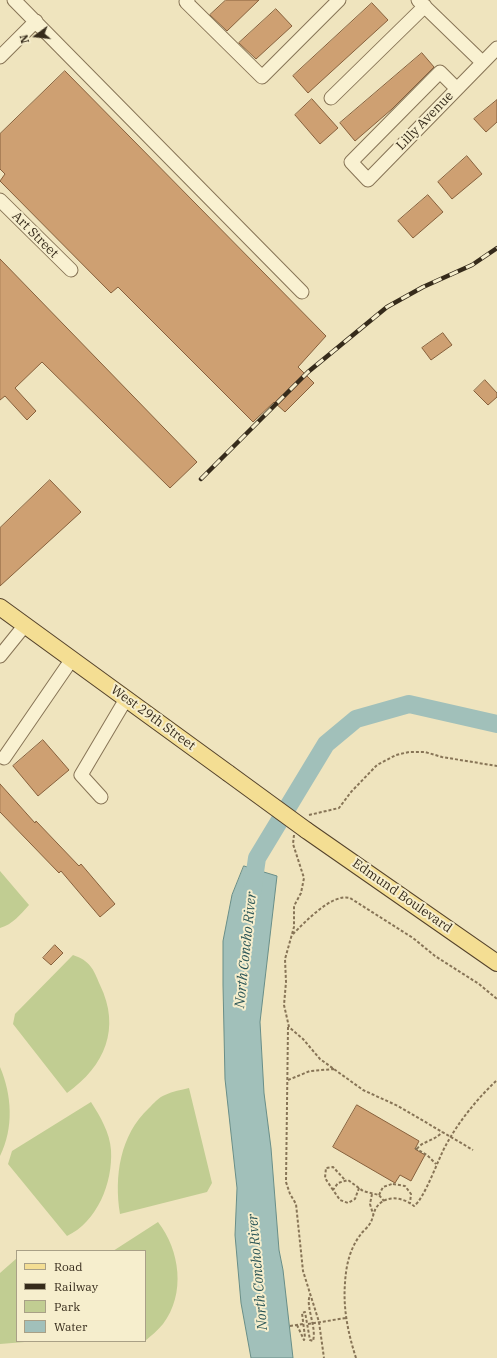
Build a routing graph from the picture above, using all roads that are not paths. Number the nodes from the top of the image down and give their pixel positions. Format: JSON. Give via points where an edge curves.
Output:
{"nodes":[{"id":1,"x":14,"y":0,"type":"edge"},
{"id":2,"x":188,"y":0,"type":"edge"},
{"id":3,"x":339,"y":0,"type":"edge"},
{"id":4,"x":421,"y":3,"type":"edge"},
{"id":5,"x":36,"y":21,"type":"junction"},
{"id":6,"x":497,"y":48,"type":"edge"},
{"id":7,"x":0,"y":57,"type":"edge"},
{"id":8,"x":482,"y":62,"type":"junction"},
{"id":9,"x":456,"y":89,"type":"junction"},
{"id":10,"x":330,"y":98,"type":"dead end"},
{"id":11,"x":0,"y":200,"type":"edge"},
{"id":12,"x":71,"y":270,"type":"dead end"},
{"id":13,"x":302,"y":292,"type":"dead end"},
{"id":14,"x":0,"y":607,"type":"edge"},
{"id":15,"x":26,"y":625,"type":"junction"},
{"id":16,"x":0,"y":656,"type":"edge"},
{"id":17,"x":72,"y":659,"type":"junction"},
{"id":18,"x":126,"y":699,"type":"junction"},
{"id":19,"x":4,"y":758,"type":"dead end"},
{"id":20,"x":101,"y":797,"type":"dead end"},
{"id":21,"x":303,"y":827,"type":"joint"},
{"id":22,"x":497,"y":963,"type":"edge"}],
"edges":[{"from":1,"to":5,"type":"street"},
{"from":2,"to":3,"type":"street","via":[[186,2],[262,78]]},
{"from":4,"to":8,"type":"street"},
{"from":4,"to":10,"type":"street"},
{"from":5,"to":7,"type":"street"},
{"from":5,"to":13,"type":"street"},
{"from":6,"to":8,"type":"street","name":"Lilly Avenue"},
{"from":8,"to":9,"type":"street","name":"Lilly Avenue"},
{"from":9,"to":9,"type":"street","name":"Lilly Avenue","via":[[368,180],[351,162],[440,72]]},
{"from":11,"to":12,"type":"street","name":"Art Street"},
{"from":14,"to":15,"type":"main road","name":"West 29th Street"},
{"from":15,"to":16,"type":"street"},
{"from":15,"to":17,"type":"main road","name":"West 29th Street"},
{"from":17,"to":18,"type":"main road","name":"West 29th Street"},
{"from":17,"to":19,"type":"street"},
{"from":18,"to":20,"type":"street","via":[[81,775]]},
{"from":18,"to":21,"type":"main road","name":"West 29th Street","bridge":true},
{"from":21,"to":22,"type":"main road","name":"Edmund Boulevard"}]}
